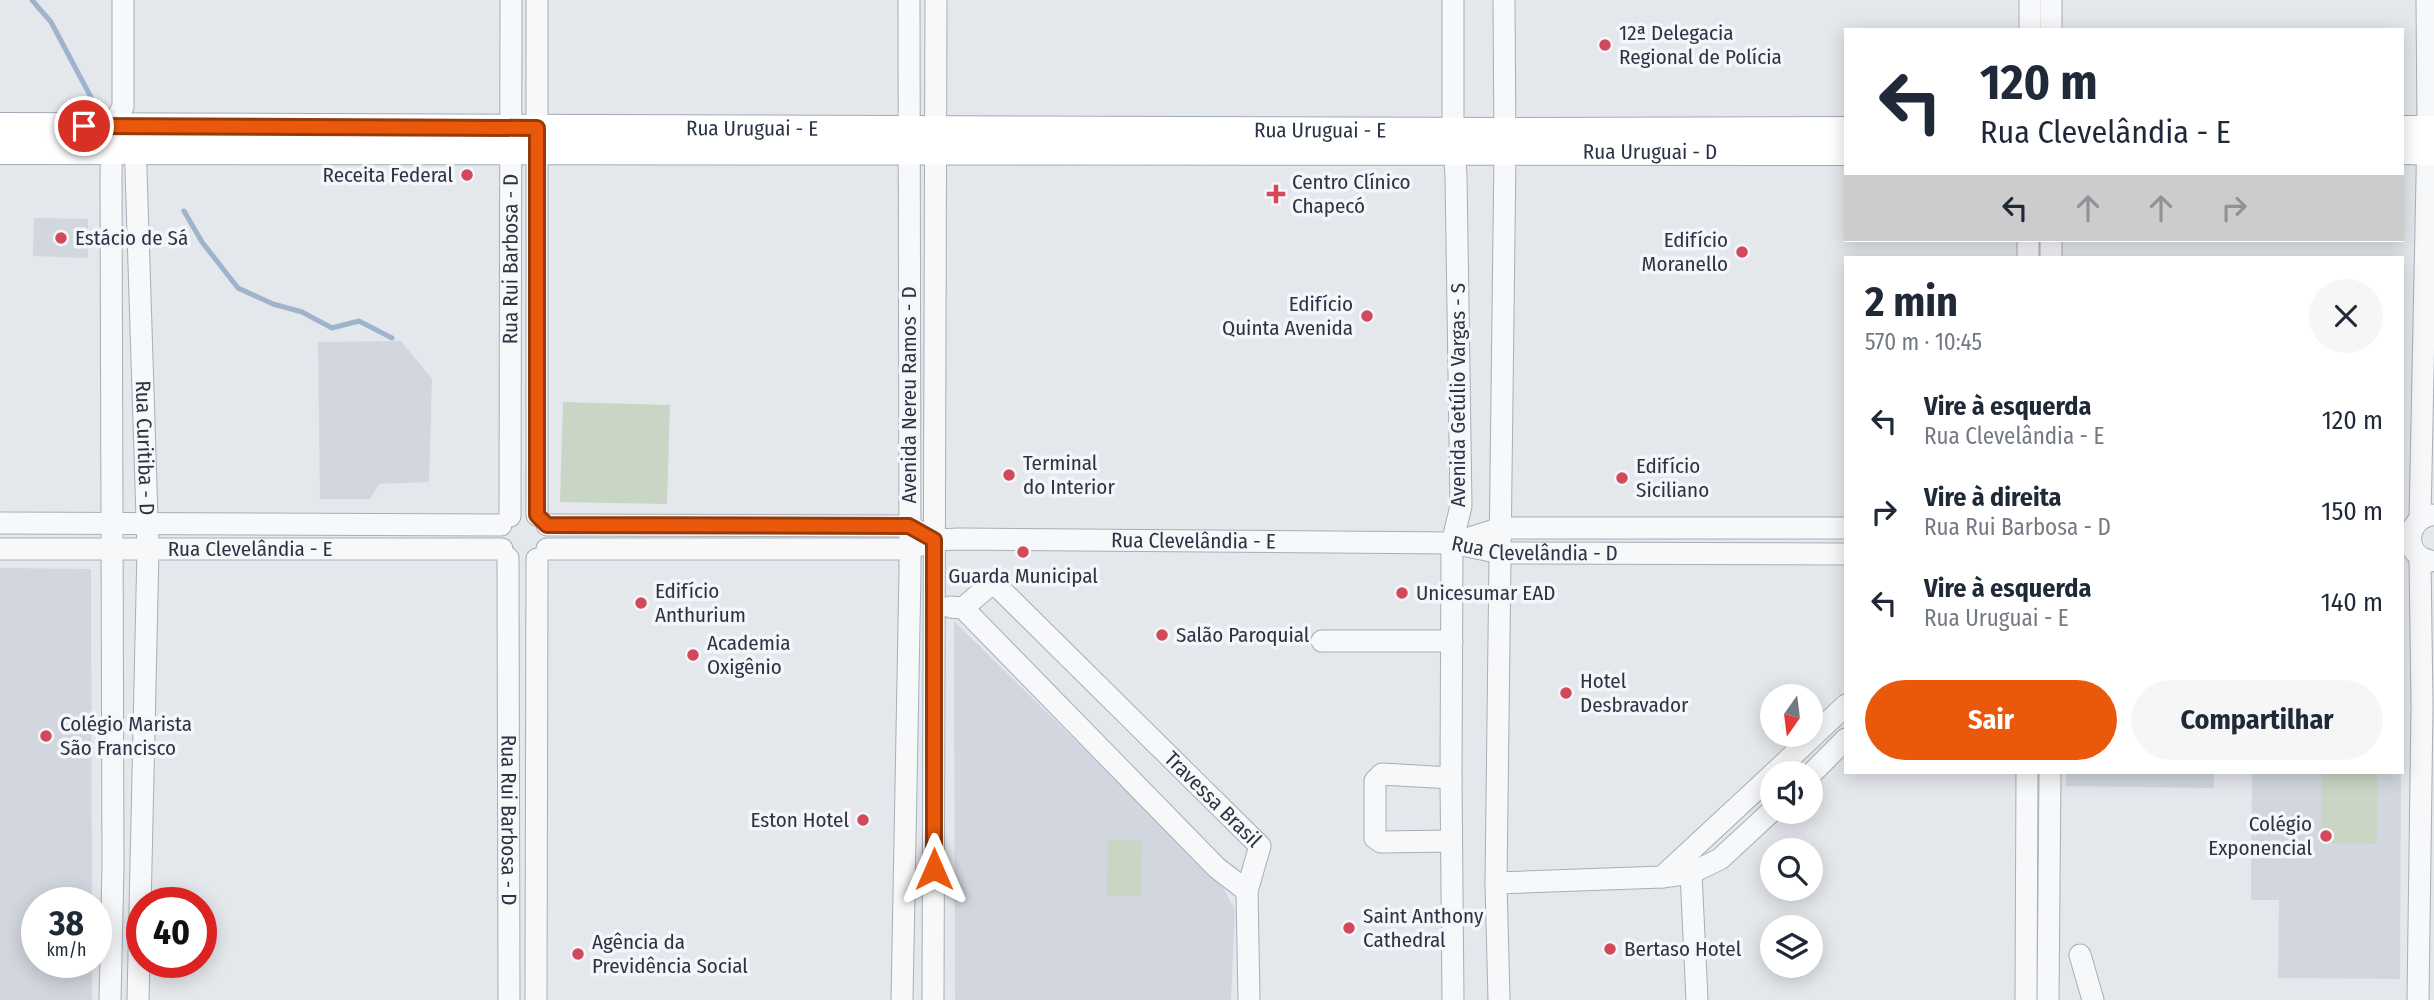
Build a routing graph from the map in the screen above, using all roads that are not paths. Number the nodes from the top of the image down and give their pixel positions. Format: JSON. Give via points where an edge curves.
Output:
{"nodes":[{"id":1,"x":123,"y":0,"type":"edge"},
{"id":2,"x":511,"y":0,"type":"edge"},
{"id":3,"x":537,"y":0,"type":"edge"},
{"id":4,"x":909,"y":0,"type":"edge"},
{"id":5,"x":936,"y":0,"type":"edge"},
{"id":6,"x":1453,"y":0,"type":"edge"},
{"id":7,"x":1504,"y":0,"type":"edge"},
{"id":8,"x":2030,"y":0,"type":"edge"},
{"id":9,"x":2051,"y":0,"type":"edge"},
{"id":10,"x":2427,"y":0,"type":"edge"},
{"id":11,"x":2029,"y":28,"type":"edge"},
{"id":12,"x":2051,"y":28,"type":"edge"},
{"id":13,"x":0,"y":126,"type":"edge"},
{"id":14,"x":1844,"y":130,"type":"edge"},
{"id":15,"x":123,"y":132,"type":"junction"},
{"id":16,"x":524,"y":140,"type":"junction"},
{"id":17,"x":2422,"y":140,"type":"edge"},
{"id":18,"x":909,"y":141,"type":"junction"},
{"id":19,"x":935,"y":141,"type":"junction"},
{"id":20,"x":1454,"y":141,"type":"junction"},
{"id":21,"x":1505,"y":142,"type":"junction"},
{"id":22,"x":0,"y":151,"type":"edge"},
{"id":23,"x":1844,"y":152,"type":"edge"},
{"id":24,"x":142,"y":348,"type":"junction"},
{"id":25,"x":510,"y":348,"type":"junction"},
{"id":26,"x":537,"y":349,"type":"junction"},
{"id":27,"x":111,"y":350,"type":"junction"},
{"id":28,"x":542,"y":520,"type":"junction"},
{"id":29,"x":505,"y":521,"type":"junction"},
{"id":30,"x":2417,"y":522,"type":"edge"},
{"id":31,"x":0,"y":523,"type":"edge"},
{"id":32,"x":112,"y":523,"type":"junction"},
{"id":33,"x":148,"y":524,"type":"junction"},
{"id":34,"x":349,"y":525,"type":"junction"},
{"id":35,"x":909,"y":526,"type":"junction"},
{"id":36,"x":1501,"y":528,"type":"junction"},
{"id":37,"x":1844,"y":528,"type":"edge"},
{"id":38,"x":934,"y":540,"type":"junction"},
{"id":39,"x":1452,"y":543,"type":"junction"},
{"id":40,"x":0,"y":549,"type":"edge"},
{"id":41,"x":112,"y":549,"type":"junction"},
{"id":42,"x":350,"y":549,"type":"junction"},
{"id":43,"x":910,"y":549,"type":"junction"},
{"id":44,"x":148,"y":550,"type":"junction"},
{"id":45,"x":505,"y":553,"type":"junction"},
{"id":46,"x":1501,"y":553,"type":"junction"},
{"id":47,"x":542,"y":554,"type":"junction"},
{"id":48,"x":1844,"y":554,"type":"edge"},
{"id":49,"x":2418,"y":556,"type":"edge"},
{"id":50,"x":934,"y":606,"type":"junction"},
{"id":51,"x":963,"y":608,"type":"junction"},
{"id":52,"x":1322,"y":641,"type":"dead end"},
{"id":53,"x":1452,"y":641,"type":"junction"},
{"id":54,"x":1844,"y":707,"type":"edge"},
{"id":55,"x":1844,"y":741,"type":"edge"},
{"id":56,"x":1787,"y":761,"type":"edge"},
{"id":57,"x":1823,"y":762,"type":"edge"},
{"id":58,"x":2026,"y":774,"type":"edge"},
{"id":59,"x":2050,"y":774,"type":"edge"},
{"id":60,"x":1451,"y":778,"type":"junction"},
{"id":61,"x":1760,"y":788,"type":"edge"},
{"id":62,"x":1760,"y":822,"type":"edge"},
{"id":63,"x":1451,"y":841,"type":"junction"},
{"id":64,"x":1688,"y":863,"type":"junction"},
{"id":65,"x":1496,"y":883,"type":"junction"},
{"id":66,"x":1247,"y":891,"type":"junction"},
{"id":67,"x":2080,"y":955,"type":"dead end"},
{"id":68,"x":110,"y":1000,"type":"edge"},
{"id":69,"x":138,"y":1000,"type":"edge"},
{"id":70,"x":509,"y":1000,"type":"edge"},
{"id":71,"x":536,"y":1000,"type":"edge"},
{"id":72,"x":902,"y":1000,"type":"edge"},
{"id":73,"x":933,"y":1000,"type":"edge"},
{"id":74,"x":1248,"y":1000,"type":"edge"},
{"id":75,"x":1453,"y":1000,"type":"edge"},
{"id":76,"x":1499,"y":1000,"type":"edge"},
{"id":77,"x":1697,"y":1000,"type":"edge"},
{"id":78,"x":2025,"y":1000,"type":"edge"},
{"id":79,"x":2048,"y":1000,"type":"edge"},
{"id":80,"x":2093,"y":1000,"type":"edge"},
{"id":81,"x":2418,"y":1000,"type":"edge"}],
"edges":[{"from":1,"to":15,"type":"street","name":"Rua Curitiba - D"},
{"from":2,"to":16,"type":"street","name":"Rua Rui Barbosa - D"},
{"from":3,"to":16,"type":"street","name":"Rua Rui Barbosa - D"},
{"from":4,"to":18,"type":"street","name":"Avenida Nereu Ramos - D"},
{"from":5,"to":19,"type":"street","name":"Avenida Nereu Ramos - D"},
{"from":6,"to":20,"type":"street","name":"Avenida Getúlio Vargas - S"},
{"from":7,"to":21,"type":"street","name":"Avenida Getúlio Vargas - S"},
{"from":8,"to":11,"type":"street"},
{"from":9,"to":12,"type":"street"},
{"from":10,"to":17,"type":"street"},
{"from":13,"to":15,"type":"main road","name":"Rua Uruguai - E"},
{"from":14,"to":21,"type":"main road","name":"Rua Uruguai - D"},
{"from":15,"to":16,"type":"main road","name":"Rua Uruguai - E"},
{"from":15,"to":22,"type":"main road","name":"Rua Uruguai - E"},
{"from":15,"to":24,"type":"street","name":"Rua Curitiba - D"},
{"from":15,"to":27,"type":"street","name":"Rua Curitiba - D"},
{"from":16,"to":18,"type":"main road","name":"Rua Uruguai - E"},
{"from":16,"to":25,"type":"street","name":"Rua Rui Barbosa - D"},
{"from":16,"to":26,"type":"street","name":"Rua Rui Barbosa - D"},
{"from":17,"to":30,"type":"street"},
{"from":18,"to":19,"type":"main road","name":"Rua Uruguai - E"},
{"from":18,"to":35,"type":"street","name":"Avenida Nereu Ramos - D"},
{"from":19,"to":20,"type":"main road","name":"Rua Uruguai - E"},
{"from":19,"to":38,"type":"street","name":"Avenida Nereu Ramos - D"},
{"from":20,"to":21,"type":"main road","name":"Rua Uruguai - E"},
{"from":20,"to":39,"type":"street","name":"Avenida Getúlio Vargas - S","via":[[1461,506]]},
{"from":21,"to":23,"type":"main road","name":"Rua Uruguai - D"},
{"from":21,"to":36,"type":"street","name":"Avenida Getúlio Vargas - S"},
{"from":24,"to":27,"type":"street"},
{"from":24,"to":33,"type":"street","name":"Rua Curitiba - D"},
{"from":25,"to":26,"type":"street"},
{"from":25,"to":29,"type":"street","name":"Rua Rui Barbosa - D"},
{"from":26,"to":28,"type":"street","name":"Rua Rui Barbosa - D"},
{"from":27,"to":32,"type":"street","name":"Rua Curitiba - D"},
{"from":28,"to":29,"type":"street","via":[[524,511]]},
{"from":28,"to":35,"type":"street","name":"Rua Clevelândia - E"},
{"from":28,"to":47,"type":"street","via":[[550,537]]},
{"from":29,"to":34,"type":"street","name":"Rua Clevelândia - E"},
{"from":29,"to":45,"type":"street","via":[[499,537]]},
{"from":30,"to":49,"type":"street","via":[[2411,544]]},
{"from":31,"to":32,"type":"street","name":"Rua Clevelândia - E"},
{"from":32,"to":33,"type":"street","name":"Rua Clevelândia - E"},
{"from":32,"to":41,"type":"street","name":"Rua Curitiba - D"},
{"from":33,"to":34,"type":"street","name":"Rua Clevelândia - E"},
{"from":33,"to":44,"type":"street","name":"Rua Curitiba - D"},
{"from":34,"to":42,"type":"street"},
{"from":35,"to":38,"type":"street","name":"Rua Clevelândia - E"},
{"from":35,"to":43,"type":"street","name":"Avenida Nereu Ramos - D"},
{"from":36,"to":37,"type":"street","name":"Rua Clevelândia - D"},
{"from":36,"to":39,"type":"street","name":"Rua Clevelândia - D"},
{"from":36,"to":46,"type":"street","name":"Avenida Getúlio Vargas - S"},
{"from":38,"to":39,"type":"street","name":"Rua Clevelândia - E"},
{"from":38,"to":43,"type":"street","name":"Rua Clevelândia - E"},
{"from":38,"to":50,"type":"street","name":"Avenida Nereu Ramos - D"},
{"from":39,"to":46,"type":"street","name":"Rua Clevelândia - D"},
{"from":39,"to":53,"type":"street","name":"Avenida Getúlio Vargas - S"},
{"from":40,"to":41,"type":"street","name":"Rua Clevelândia - E"},
{"from":41,"to":44,"type":"street","name":"Rua Clevelândia - E"},
{"from":41,"to":68,"type":"street","name":"Rua Curitiba - D"},
{"from":42,"to":44,"type":"street","name":"Rua Clevelândia - E"},
{"from":42,"to":45,"type":"street","name":"Rua Clevelândia - E"},
{"from":43,"to":47,"type":"street","name":"Rua Clevelândia - E"},
{"from":43,"to":72,"type":"street","name":"Avenida Nereu Ramos - D"},
{"from":44,"to":69,"type":"street","name":"Rua Curitiba - D"},
{"from":45,"to":47,"type":"street","via":[[524,562]]},
{"from":45,"to":70,"type":"street","name":"Rua Rui Barbosa - D"},
{"from":46,"to":48,"type":"street","name":"Rua Clevelândia - D"},
{"from":46,"to":65,"type":"street","name":"Avenida Getúlio Vargas - S"},
{"from":47,"to":71,"type":"street","name":"Rua Rui Barbosa - D"},
{"from":49,"to":81,"type":"street","via":[[2422,707]]},
{"from":50,"to":51,"type":"street"},
{"from":50,"to":73,"type":"street","name":"Avenida Nereu Ramos - D"},
{"from":51,"to":66,"type":"street","name":"Travessa Brasil","via":[[1217,867]]},
{"from":51,"to":66,"type":"street","name":"Travessa Brasil","via":[[990,585],[997,586],[1231,817],[1260,846]]},
{"from":52,"to":53,"type":"street"},
{"from":53,"to":60,"type":"street","name":"Avenida Getúlio Vargas - S"},
{"from":54,"to":56,"type":"street"},
{"from":55,"to":57,"type":"street"},
{"from":58,"to":78,"type":"street"},
{"from":59,"to":79,"type":"street"},
{"from":60,"to":63,"type":"street","name":"Avenida Getúlio Vargas - S"},
{"from":60,"to":63,"type":"street","via":[[1382,774],[1375,781],[1375,838],[1381,842]]},
{"from":61,"to":64,"type":"street"},
{"from":62,"to":64,"type":"street","via":[[1720,859]]},
{"from":63,"to":75,"type":"street","name":"Avenida Getúlio Vargas - S"},
{"from":64,"to":65,"type":"street","via":[[1662,877]]},
{"from":64,"to":77,"type":"street"},
{"from":65,"to":76,"type":"street","name":"Avenida Getúlio Vargas - S"},
{"from":66,"to":74,"type":"street"},
{"from":67,"to":80,"type":"street"}]}
